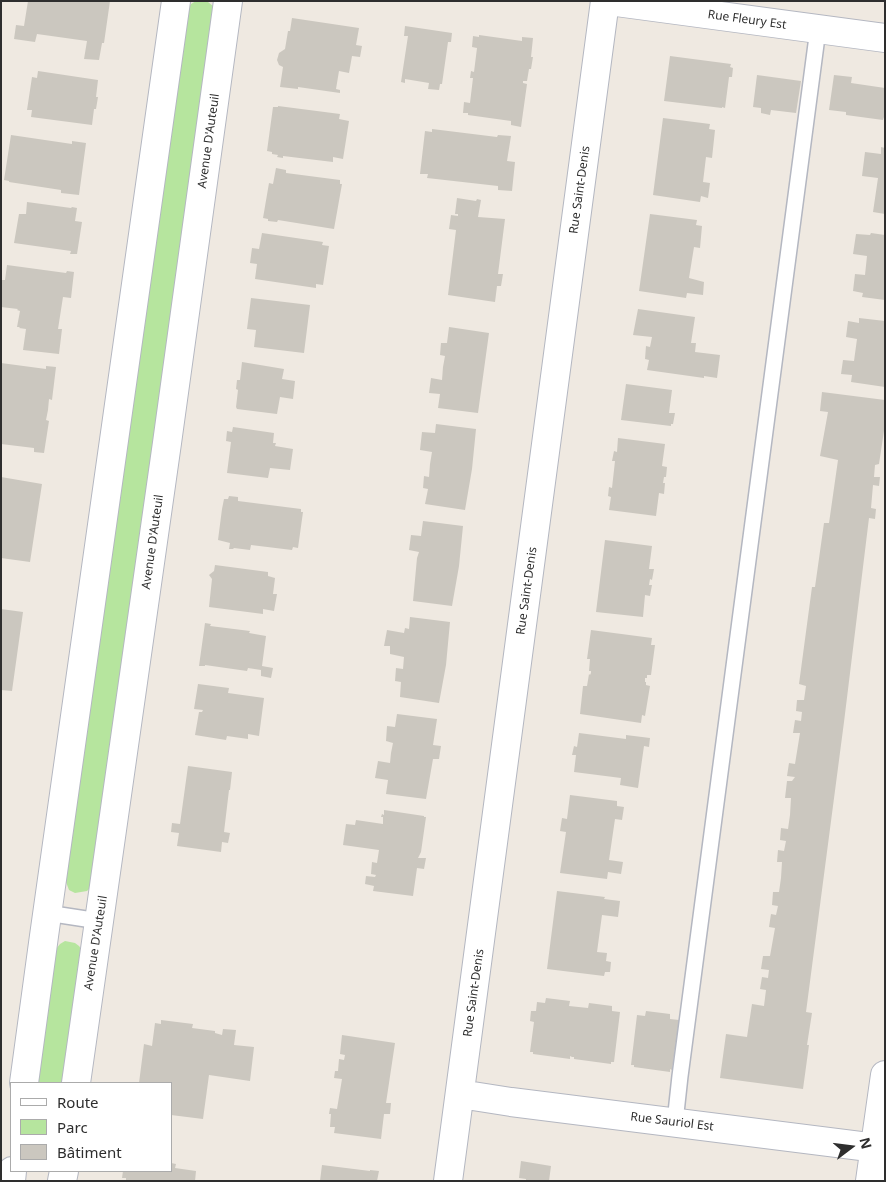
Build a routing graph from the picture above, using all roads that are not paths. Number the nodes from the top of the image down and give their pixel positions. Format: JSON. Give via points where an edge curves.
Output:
{"nodes":[{"id":1,"x":176,"y":1,"type":"edge"},
{"id":2,"x":228,"y":1,"type":"edge"},
{"id":3,"x":605,"y":1,"type":"edge"},
{"id":4,"x":609,"y":1,"type":"edge"},
{"id":5,"x":818,"y":29,"type":"junction"},
{"id":6,"x":885,"y":38,"type":"edge"},
{"id":7,"x":47,"y":913,"type":"junction"},
{"id":8,"x":99,"y":921,"type":"junction"},
{"id":9,"x":885,"y":1075,"type":"edge"},
{"id":10,"x":24,"y":1082,"type":"edge"},
{"id":11,"x":76,"y":1082,"type":"edge"},
{"id":12,"x":460,"y":1094,"type":"junction"},
{"id":13,"x":675,"y":1122,"type":"junction"},
{"id":14,"x":879,"y":1148,"type":"edge"},
{"id":15,"x":448,"y":1181,"type":"edge"},
{"id":16,"x":870,"y":1181,"type":"edge"}],
"edges":[{"from":1,"to":7,"type":"street"},
{"from":2,"to":8,"type":"street","name":"Avenue D'Auteuil"},
{"from":3,"to":12,"type":"street","name":"Rue Saint-Denis"},
{"from":4,"to":5,"type":"street","name":"Rue Fleury Est"},
{"from":5,"to":6,"type":"street","name":"Rue Fleury Est"},
{"from":5,"to":13,"type":"lane"},
{"from":7,"to":8,"type":"lane"},
{"from":7,"to":10,"type":"street"},
{"from":8,"to":11,"type":"street","name":"Avenue D'Auteuil"},
{"from":9,"to":14,"type":"street"},
{"from":12,"to":13,"type":"street","name":"Rue Sauriol Est"},
{"from":12,"to":15,"type":"street","name":"Rue Saint-Denis"},
{"from":13,"to":14,"type":"street","name":"Rue Sauriol Est"},
{"from":14,"to":16,"type":"street"}]}
